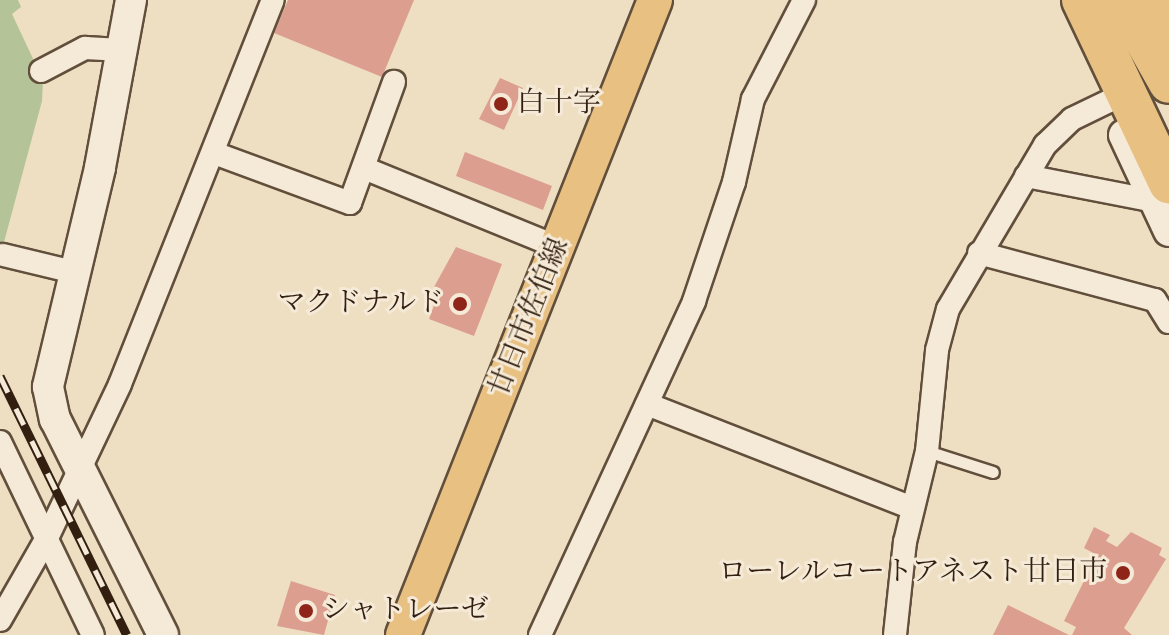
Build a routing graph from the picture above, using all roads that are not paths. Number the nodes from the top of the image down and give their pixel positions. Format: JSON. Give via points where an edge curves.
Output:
{"nodes":[{"id":1,"x":131,"y":0,"type":"edge"},
{"id":2,"x":273,"y":0,"type":"edge"},
{"id":3,"x":655,"y":0,"type":"edge"},
{"id":4,"x":804,"y":0,"type":"edge"},
{"id":5,"x":1062,"y":0,"type":"edge"},
{"id":6,"x":1082,"y":0,"type":"edge"},
{"id":7,"x":1096,"y":0,"type":"edge"},
{"id":8,"x":1122,"y":0,"type":"edge"},
{"id":9,"x":1156,"y":0,"type":"edge"},
{"id":10,"x":1169,"y":24,"type":"edge"},
{"id":11,"x":122,"y":50,"type":"junction"},
{"id":12,"x":41,"y":71,"type":"dead end"},
{"id":13,"x":394,"y":82,"type":"dead end"},
{"id":14,"x":1169,"y":83,"type":"edge"},
{"id":15,"x":1109,"y":101,"type":"junction"},
{"id":16,"x":1169,"y":140,"type":"edge"},
{"id":17,"x":214,"y":153,"type":"junction"},
{"id":18,"x":364,"y":168,"type":"junction"},
{"id":19,"x":1026,"y":176,"type":"junction"},
{"id":20,"x":1162,"y":192,"type":"edge"},
{"id":21,"x":1169,"y":231,"type":"edge"},
{"id":22,"x":558,"y":247,"type":"junction"},
{"id":23,"x":979,"y":253,"type":"junction"},
{"id":24,"x":3,"y":255,"type":"dead end"},
{"id":25,"x":74,"y":272,"type":"junction"},
{"id":26,"x":1169,"y":322,"type":"edge"},
{"id":27,"x":647,"y":404,"type":"junction"},
{"id":28,"x":0,"y":442,"type":"edge"},
{"id":29,"x":927,"y":451,"type":"junction"},
{"id":30,"x":79,"y":466,"type":"junction"},
{"id":31,"x":993,"y":472,"type":"dead end"},
{"id":32,"x":912,"y":508,"type":"junction"},
{"id":33,"x":47,"y":538,"type":"junction"},
{"id":34,"x":0,"y":620,"type":"edge"},
{"id":35,"x":93,"y":635,"type":"edge"},
{"id":36,"x":163,"y":635,"type":"edge"},
{"id":37,"x":403,"y":635,"type":"edge"},
{"id":38,"x":540,"y":635,"type":"edge"},
{"id":39,"x":895,"y":635,"type":"edge"}],
"edges":[{"from":1,"to":11,"type":"street"},
{"from":2,"to":17,"type":"street"},
{"from":3,"to":22,"type":"main road","name":"廿日市佐伯線"},
{"from":4,"to":27,"type":"street","via":[[753,99],[734,182],[694,301]]},
{"from":5,"to":15,"type":"street"},
{"from":6,"to":20,"type":"highway"},
{"from":7,"to":16,"type":"highway"},
{"from":8,"to":14,"type":"highway"},
{"from":9,"to":10,"type":"highway"},
{"from":11,"to":12,"type":"street","via":[[85,48]]},
{"from":11,"to":25,"type":"street"},
{"from":13,"to":18,"type":"street"},
{"from":15,"to":19,"type":"street","via":[[1060,129]]},
{"from":15,"to":20,"type":"street"},
{"from":17,"to":18,"type":"street","via":[[344,204],[350,203]]},
{"from":17,"to":30,"type":"street","via":[[120,384]]},
{"from":18,"to":22,"type":"street"},
{"from":19,"to":20,"type":"street"},
{"from":19,"to":23,"type":"street"},
{"from":20,"to":21,"type":"street"},
{"from":22,"to":37,"type":"main road","name":"廿日市佐伯線"},
{"from":23,"to":26,"type":"street","via":[[1155,300]]},
{"from":23,"to":29,"type":"street","via":[[942,329]]},
{"from":24,"to":25,"type":"street"},
{"from":25,"to":30,"type":"street","via":[[48,387],[55,419]]},
{"from":27,"to":32,"type":"street"},
{"from":27,"to":38,"type":"street"},
{"from":28,"to":33,"type":"street"},
{"from":29,"to":31,"type":"lane"},
{"from":29,"to":32,"type":"street"},
{"from":30,"to":33,"type":"street"},
{"from":30,"to":36,"type":"street"},
{"from":32,"to":39,"type":"street"},
{"from":33,"to":34,"type":"street"},
{"from":33,"to":35,"type":"street"}]}
